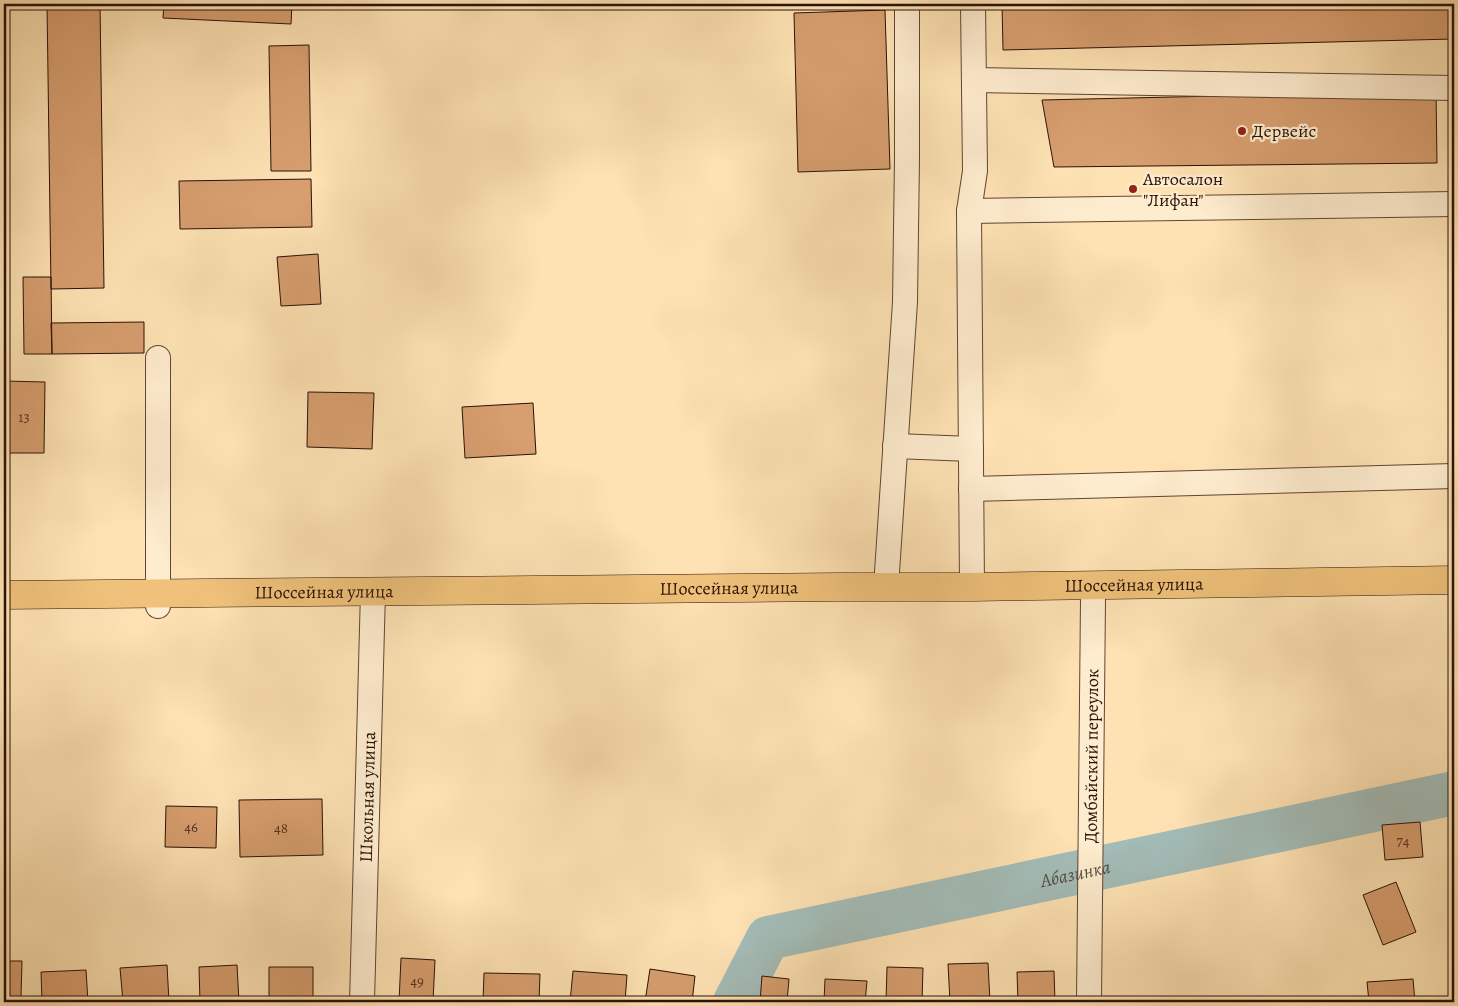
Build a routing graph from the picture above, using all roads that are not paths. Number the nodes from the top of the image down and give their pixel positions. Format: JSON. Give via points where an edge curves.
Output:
{"nodes":[{"id":1,"x":908,"y":4,"type":"edge"},
{"id":2,"x":973,"y":4,"type":"edge"},
{"id":3,"x":974,"y":80,"type":"junction"},
{"id":4,"x":1454,"y":88,"type":"edge"},
{"id":5,"x":1454,"y":204,"type":"edge"},
{"id":6,"x":969,"y":211,"type":"junction"},
{"id":7,"x":158,"y":358,"type":"dead end"},
{"id":8,"x":895,"y":446,"type":"junction"},
{"id":9,"x":971,"y":450,"type":"junction"},
{"id":10,"x":1454,"y":476,"type":"edge"},
{"id":11,"x":972,"y":489,"type":"junction"},
{"id":12,"x":1454,"y":580,"type":"edge"},
{"id":13,"x":886,"y":587,"type":"junction"},
{"id":14,"x":972,"y":587,"type":"junction"},
{"id":15,"x":4,"y":595,"type":"edge"},
{"id":16,"x":373,"y":597,"type":"junction"},
{"id":17,"x":1454,"y":598,"type":"edge"},
{"id":18,"x":1094,"y":599,"type":"junction"},
{"id":19,"x":158,"y":600,"type":"junction"},
{"id":20,"x":4,"y":607,"type":"edge"},
{"id":21,"x":362,"y":1002,"type":"edge"},
{"id":22,"x":1089,"y":1002,"type":"edge"}],
"edges":[{"from":1,"to":8,"type":"street","via":[[905,302]]},
{"from":2,"to":3,"type":"street"},
{"from":3,"to":4,"type":"street"},
{"from":3,"to":6,"type":"street","via":[[975,171]]},
{"from":5,"to":6,"type":"street"},
{"from":6,"to":9,"type":"street"},
{"from":7,"to":19,"type":"street"},
{"from":8,"to":9,"type":"street"},
{"from":8,"to":13,"type":"street"},
{"from":9,"to":11,"type":"street"},
{"from":10,"to":11,"type":"street"},
{"from":11,"to":14,"type":"street"},
{"from":12,"to":14,"type":"main road","name":"Шоссейная улица"},
{"from":13,"to":14,"type":"main road","name":"Шоссейная улица"},
{"from":13,"to":16,"type":"main road","name":"Шоссейная улица"},
{"from":15,"to":19,"type":"main road","name":"Шоссейная улица"},
{"from":16,"to":18,"type":"main road","name":"Шоссейная улица","via":[[488,604],[688,599]]},
{"from":16,"to":19,"type":"main road","name":"Шоссейная улица"},
{"from":16,"to":21,"type":"street","name":"Школьная улица"},
{"from":17,"to":18,"type":"main road","name":"Шоссейная улица"},
{"from":18,"to":22,"type":"street","name":"Домбайский переулок"},
{"from":19,"to":20,"type":"main road","name":"Шоссейная улица"}]}
